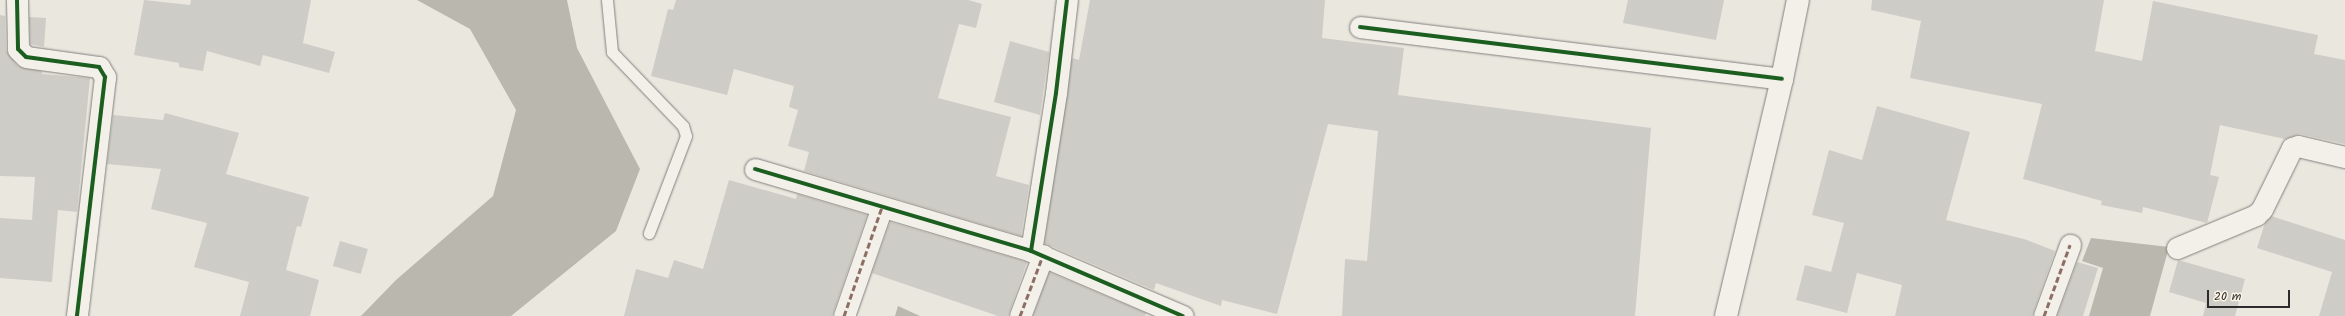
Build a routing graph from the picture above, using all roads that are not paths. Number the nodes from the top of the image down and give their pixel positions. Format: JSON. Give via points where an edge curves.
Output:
{"nodes":[{"id":1,"x":17,"y":0,"type":"edge"},
{"id":2,"x":607,"y":0,"type":"edge"},
{"id":3,"x":1067,"y":0,"type":"edge"},
{"id":4,"x":1798,"y":0,"type":"edge"},
{"id":5,"x":1360,"y":27,"type":"dead end"},
{"id":6,"x":1782,"y":79,"type":"junction"},
{"id":7,"x":2345,"y":157,"type":"edge"},
{"id":8,"x":755,"y":169,"type":"dead end"},
{"id":9,"x":882,"y":207,"type":"junction"},
{"id":10,"x":649,"y":233,"type":"dead end"},
{"id":11,"x":2070,"y":245,"type":"dead end"},
{"id":12,"x":2177,"y":248,"type":"dead end"},
{"id":13,"x":1037,"y":253,"type":"junction"},
{"id":14,"x":77,"y":316,"type":"edge"},
{"id":15,"x":844,"y":316,"type":"edge"},
{"id":16,"x":1020,"y":316,"type":"edge"},
{"id":17,"x":1183,"y":316,"type":"edge"},
{"id":18,"x":1726,"y":316,"type":"edge"},
{"id":19,"x":2044,"y":316,"type":"edge"}],
"edges":[{"from":1,"to":14,"type":"street","via":[[18,49],[22,54],[26,57],[98,67],[105,77]]},
{"from":2,"to":10,"type":"lane","via":[[612,52],[683,126],[686,136]]},
{"from":3,"to":13,"type":"street"},
{"from":4,"to":6,"type":"street"},
{"from":5,"to":6,"type":"street"},
{"from":6,"to":18,"type":"street"},
{"from":7,"to":12,"type":"street","via":[[2298,146],[2292,148],[2262,209],[2256,215]]},
{"from":8,"to":9,"type":"street"},
{"from":9,"to":13,"type":"street"},
{"from":9,"to":15,"type":"street"},
{"from":11,"to":19,"type":"street"},
{"from":13,"to":16,"type":"street"},
{"from":13,"to":17,"type":"street"}]}
